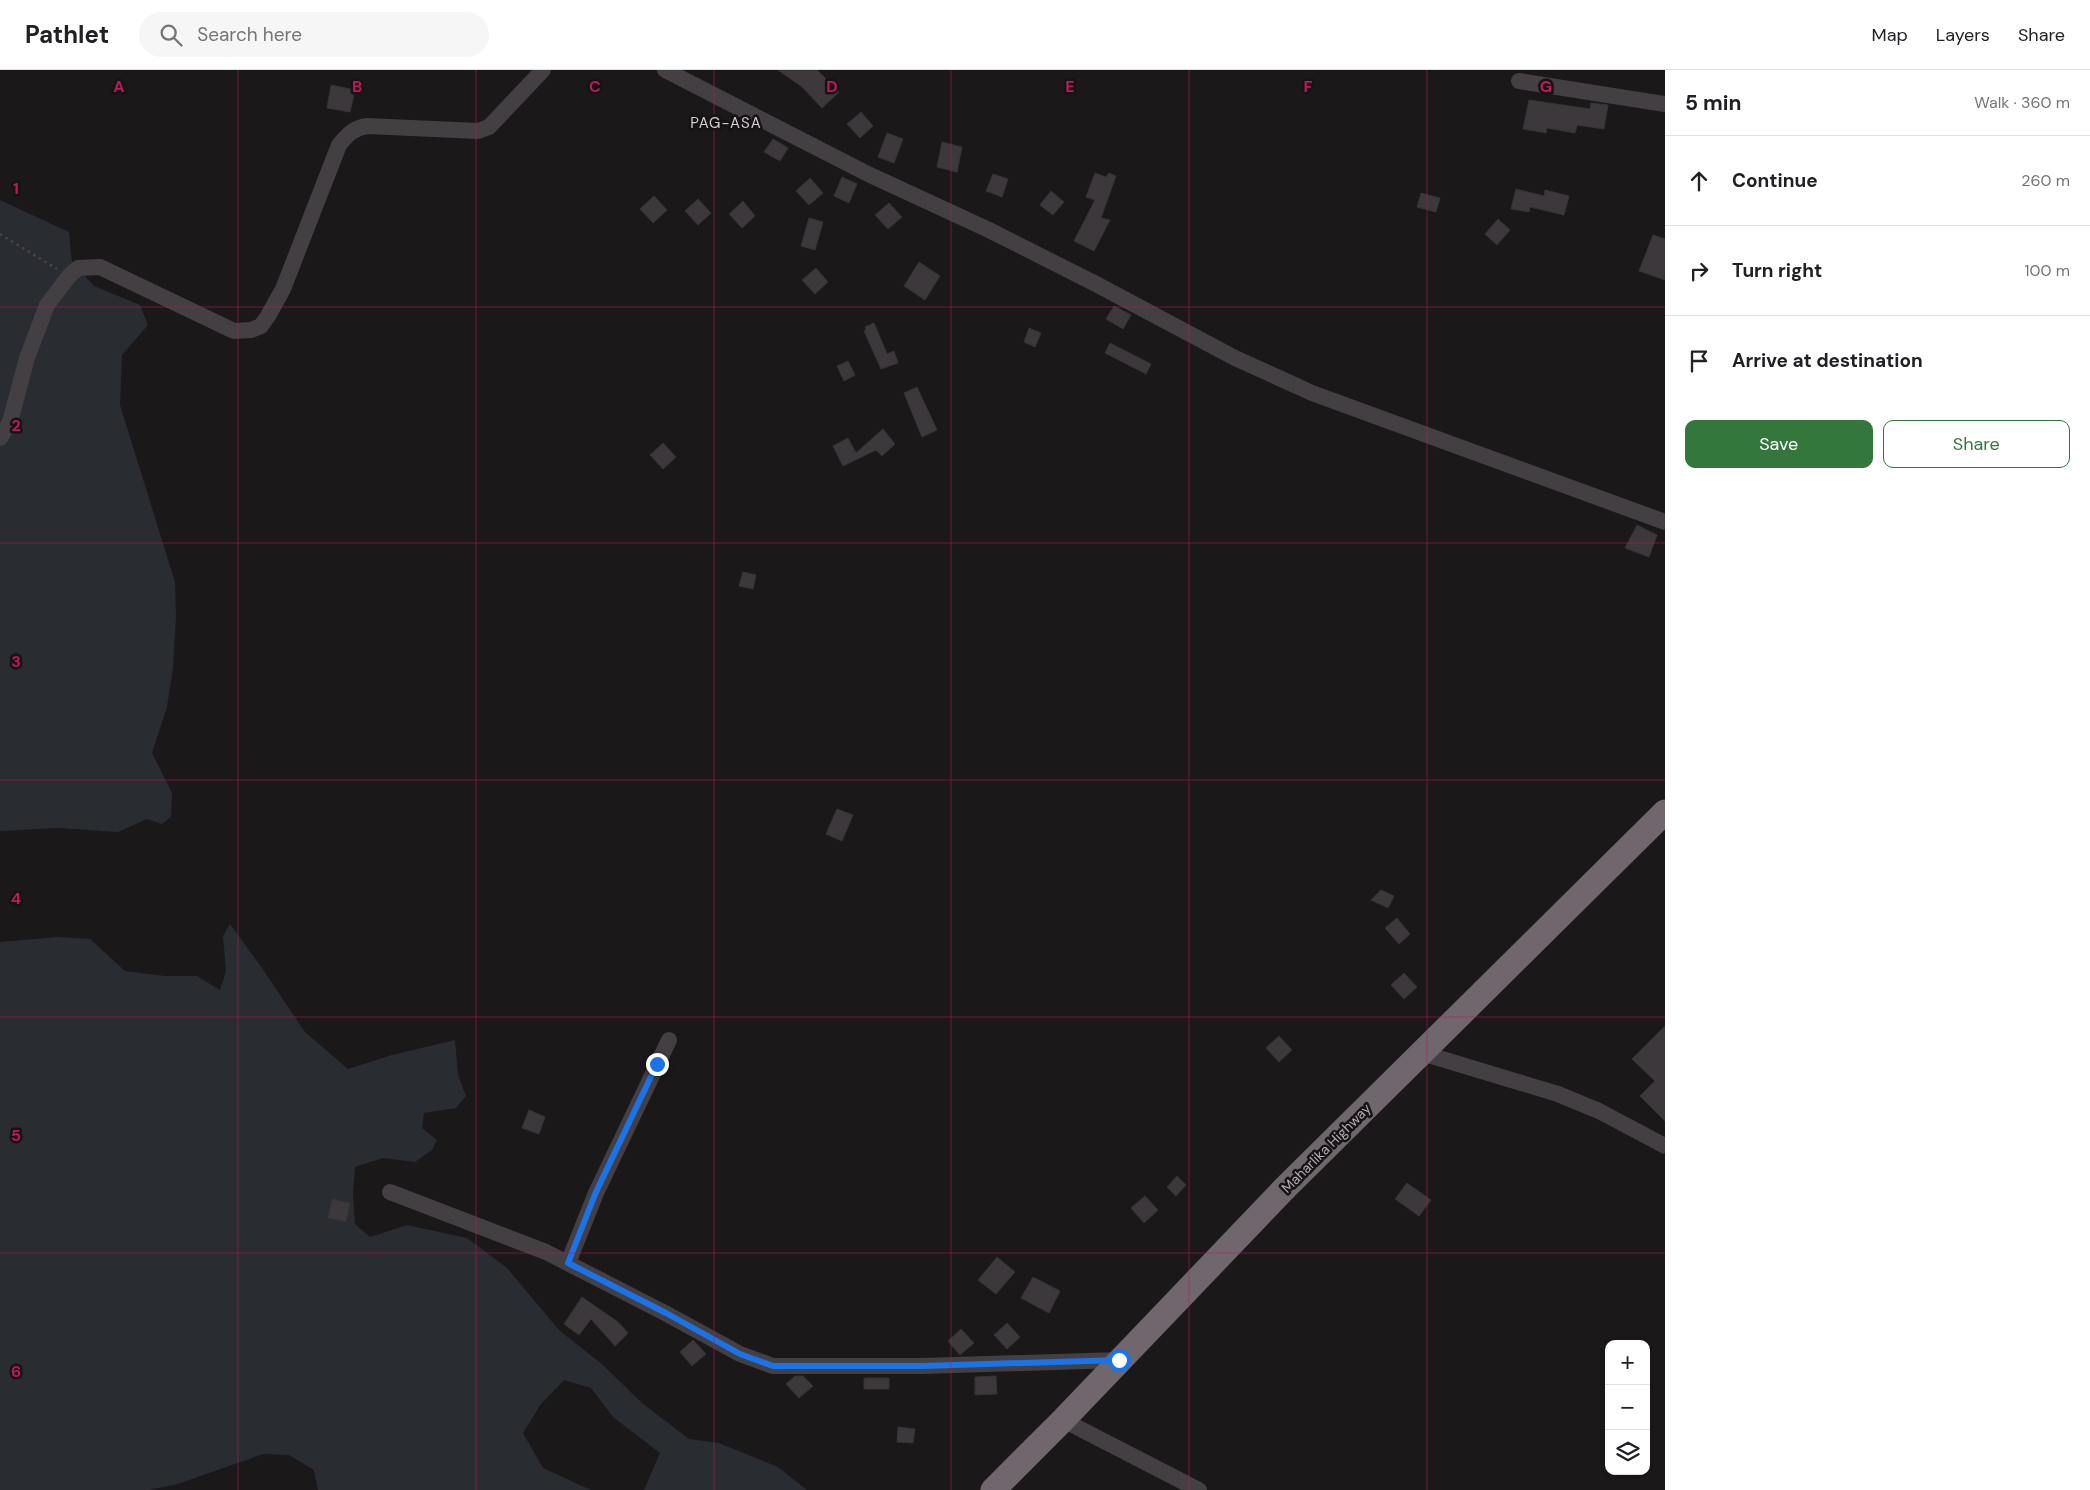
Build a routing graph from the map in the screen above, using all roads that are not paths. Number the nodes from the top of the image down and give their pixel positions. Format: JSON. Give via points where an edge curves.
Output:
{"nodes":[{"id":1,"x":543,"y":70,"type":"edge"},
{"id":2,"x":665,"y":70,"type":"edge"},
{"id":3,"x":1519,"y":81,"type":"dead end"},
{"id":4,"x":1665,"y":104,"type":"edge"},
{"id":5,"x":0,"y":438,"type":"edge"},
{"id":6,"x":1665,"y":522,"type":"edge"},
{"id":7,"x":1665,"y":812,"type":"edge"},
{"id":8,"x":669,"y":1040,"type":"dead end"},
{"id":9,"x":1422,"y":1053,"type":"junction"},
{"id":10,"x":1665,"y":1146,"type":"edge"},
{"id":11,"x":390,"y":1192,"type":"dead end"},
{"id":12,"x":568,"y":1263,"type":"junction"},
{"id":13,"x":1119,"y":1360,"type":"junction"},
{"id":14,"x":1064,"y":1420,"type":"junction"},
{"id":15,"x":993,"y":1490,"type":"edge"},
{"id":16,"x":1199,"y":1490,"type":"edge"}],
"edges":[{"from":1,"to":5,"type":"street","via":[[489,127],[478,131],[367,126],[356,128],[348,135],[339,145],[283,289],[261,326],[234,331],[100,267],[78,268],[47,306],[27,358],[10,422]]},
{"from":2,"to":6,"type":"street","via":[[868,174],[1087,279],[1235,358],[1312,392]]},
{"from":3,"to":4,"type":"street"},
{"from":7,"to":9,"type":"highway","name":"Maharlika Highway"},
{"from":8,"to":12,"type":"street","via":[[608,1165]]},
{"from":9,"to":10,"type":"street","via":[[1558,1094],[1600,1111]]},
{"from":9,"to":13,"type":"highway","name":"Maharlika Highway","via":[[1285,1188]]},
{"from":11,"to":12,"type":"street"},
{"from":12,"to":13,"type":"street","via":[[740,1354],[773,1366],[922,1366]]},
{"from":13,"to":14,"type":"highway","name":"Maharlika Highway"},
{"from":14,"to":15,"type":"highway","name":"Maharlika Highway"},
{"from":14,"to":16,"type":"street"}]}
